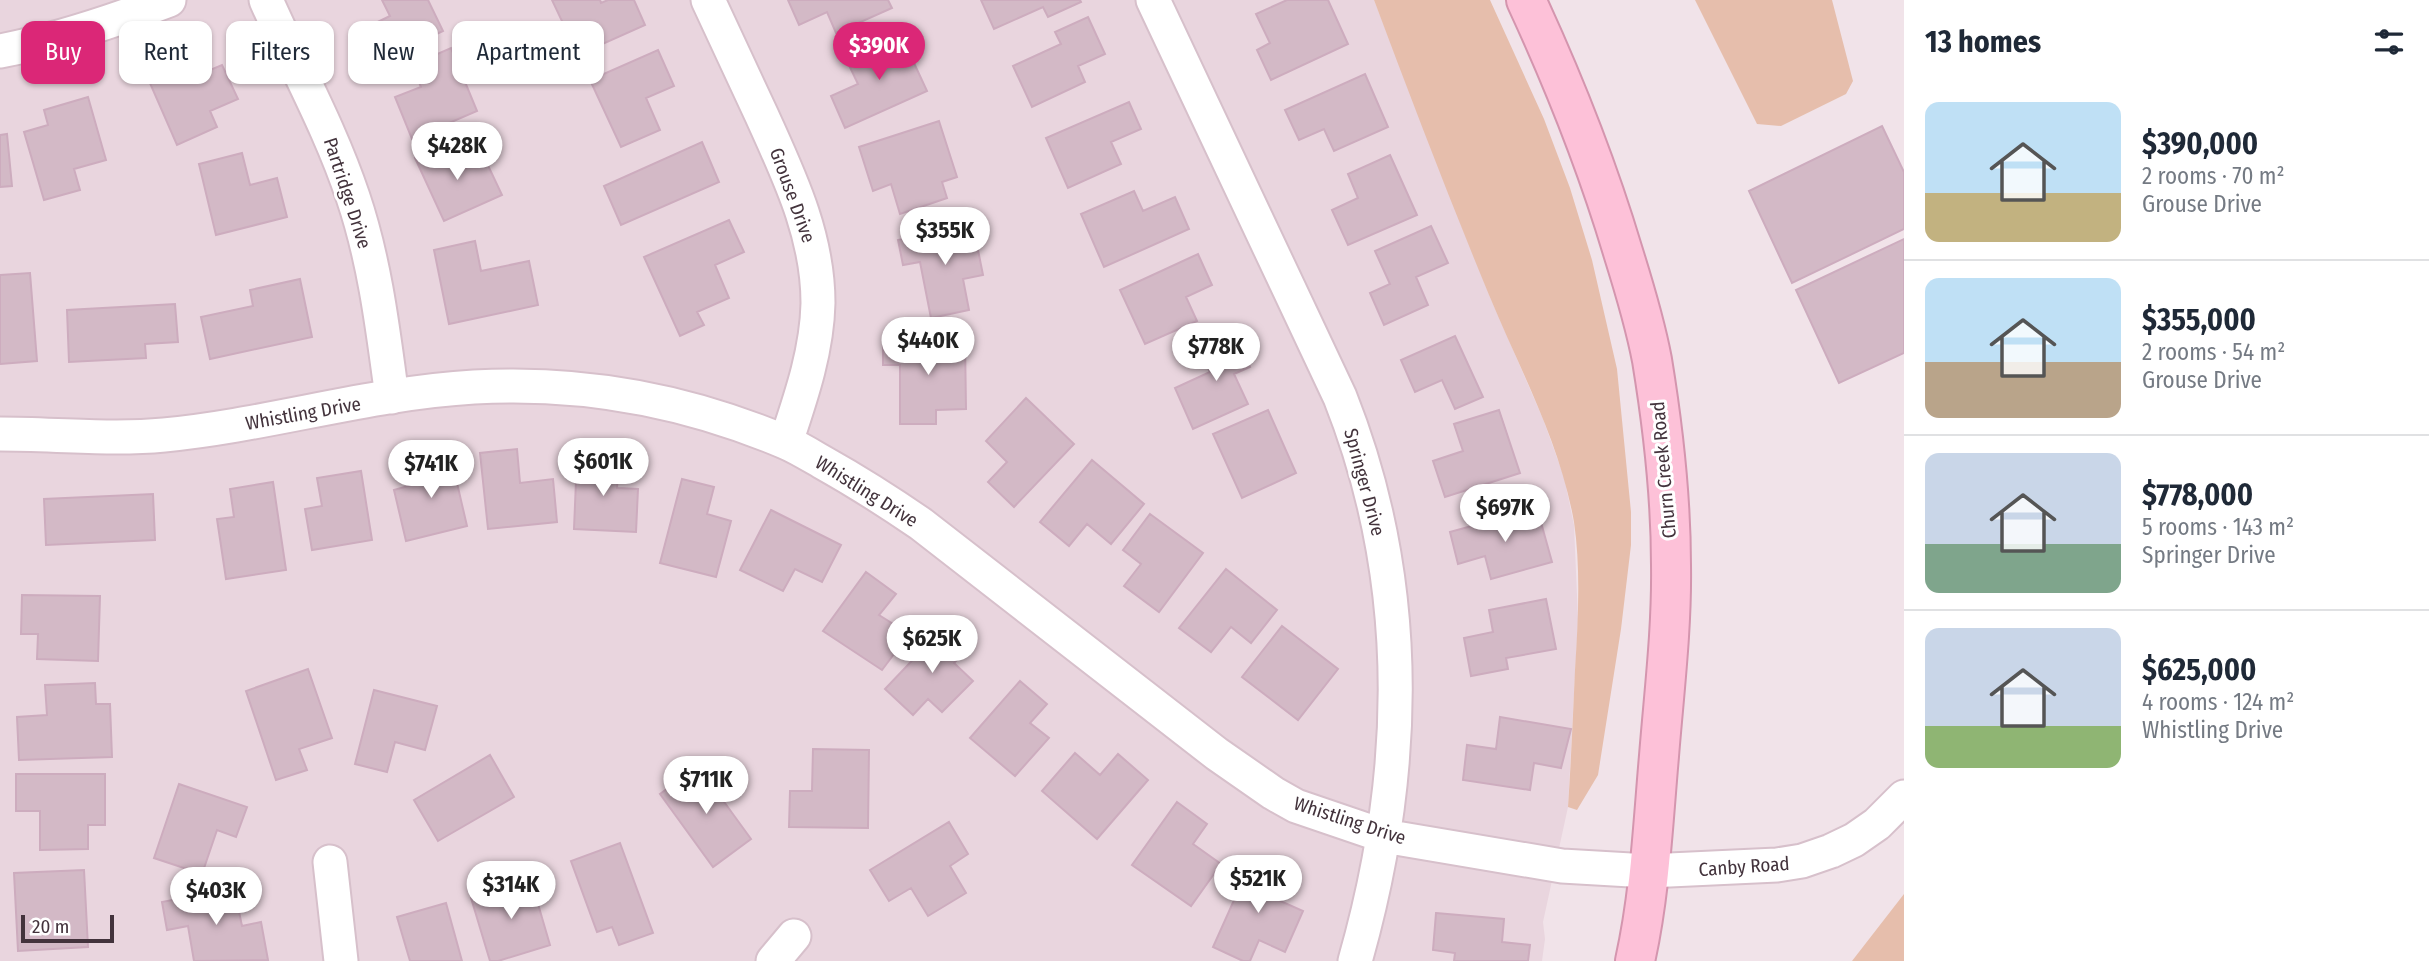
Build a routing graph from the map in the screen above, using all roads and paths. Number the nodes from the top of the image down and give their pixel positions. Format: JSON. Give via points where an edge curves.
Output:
{"nodes":[{"id":1,"x":169,"y":0,"type":"edge"},
{"id":2,"x":266,"y":0,"type":"edge"},
{"id":3,"x":708,"y":0,"type":"edge"},
{"id":4,"x":1153,"y":0,"type":"edge"},
{"id":5,"x":1526,"y":0,"type":"edge"},
{"id":6,"x":0,"y":51,"type":"edge"},
{"id":7,"x":392,"y":397,"type":"junction"},
{"id":8,"x":0,"y":434,"type":"edge"},
{"id":9,"x":786,"y":442,"type":"junction"},
{"id":10,"x":1904,"y":797,"type":"edge"},
{"id":11,"x":1384,"y":836,"type":"junction"},
{"id":12,"x":330,"y":862,"type":"dead end"},
{"id":13,"x":1648,"y":872,"type":"junction"},
{"id":14,"x":794,"y":936,"type":"dead end"},
{"id":15,"x":341,"y":961,"type":"edge"},
{"id":16,"x":773,"y":961,"type":"edge"},
{"id":17,"x":1355,"y":961,"type":"edge"},
{"id":18,"x":1635,"y":961,"type":"edge"}],
"edges":[{"from":1,"to":6,"type":"street","via":[[111,22]]},
{"from":2,"to":7,"type":"street","name":"Partridge Drive","via":[[334,145],[353,197],[380,304]]},
{"from":3,"to":9,"type":"street","name":"Grouse Drive","via":[[783,162],[812,244],[818,303],[815,336]]},
{"from":4,"to":11,"type":"street","name":"Springer Drive","via":[[1340,397],[1369,480],[1396,668]]},
{"from":5,"to":13,"type":"main road","name":"Churn Creek Road","via":[[1596,164],[1651,359],[1667,486],[1671,565]]},
{"from":7,"to":8,"type":"street","name":"Whistling Drive","via":[[165,435]]},
{"from":7,"to":9,"type":"street","name":"Whistling Drive","via":[[472,387],[596,390],[689,410]]},
{"from":9,"to":11,"type":"street","name":"Whistling Drive","via":[[921,524],[1273,793],[1296,806]]},
{"from":10,"to":13,"type":"street","name":"Canby Road","via":[[1854,840],[1801,861]]},
{"from":11,"to":13,"type":"street","name":"Whistling Drive","via":[[1562,866]]},
{"from":11,"to":17,"type":"street","name":"Springer Drive"},
{"from":12,"to":15,"type":"street"},
{"from":13,"to":18,"type":"main road","name":"Churn Creek Road"},
{"from":14,"to":16,"type":"street"}]}
